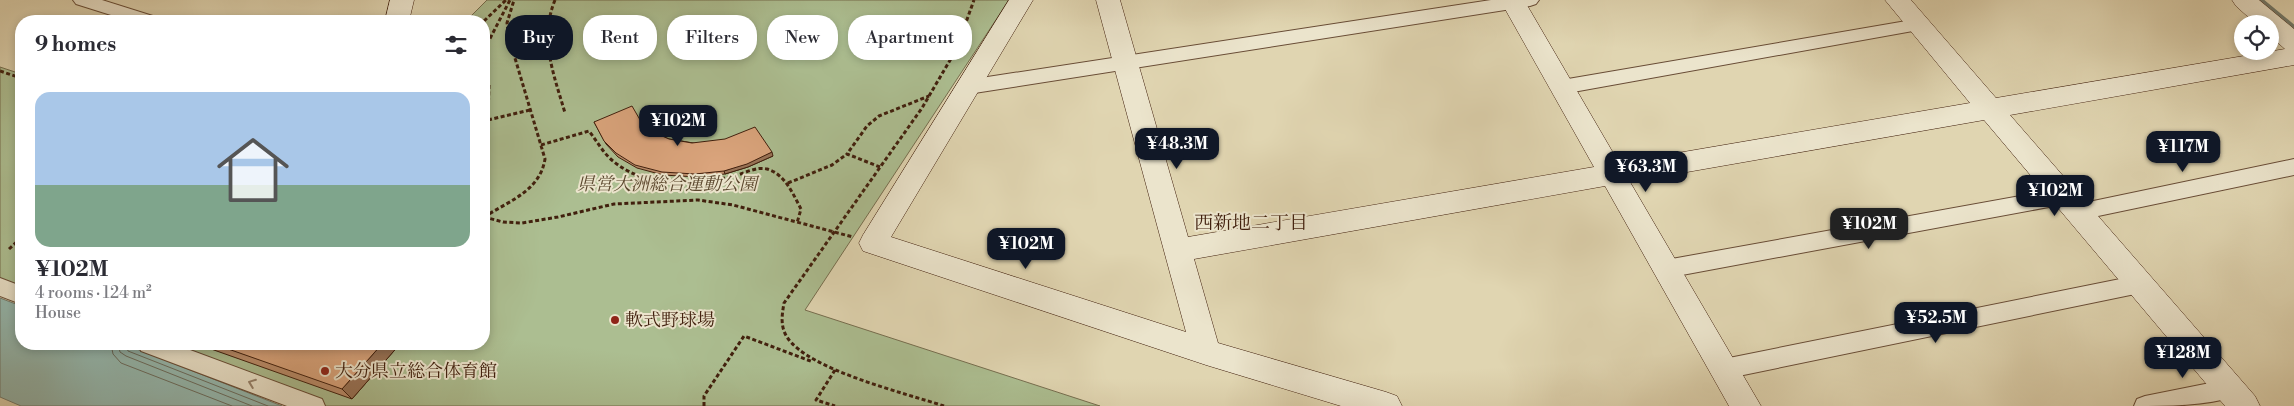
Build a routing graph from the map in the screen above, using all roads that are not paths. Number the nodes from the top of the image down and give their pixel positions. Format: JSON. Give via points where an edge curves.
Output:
{"nodes":[{"id":1,"x":82,"y":0,"type":"edge"},
{"id":2,"x":402,"y":0,"type":"edge"},
{"id":3,"x":1021,"y":0,"type":"edge"},
{"id":4,"x":1108,"y":0,"type":"edge"},
{"id":5,"x":1897,"y":0,"type":"edge"},
{"id":6,"x":2244,"y":0,"type":"edge"},
{"id":7,"x":1519,"y":1,"type":"edge"},
{"id":8,"x":131,"y":15,"type":"edge"},
{"id":9,"x":398,"y":15,"type":"edge"},
{"id":10,"x":1918,"y":25,"type":"junction"},
{"id":11,"x":2294,"y":43,"type":"edge"},
{"id":12,"x":2294,"y":56,"type":"edge"},
{"id":13,"x":1126,"y":62,"type":"junction"},
{"id":14,"x":968,"y":87,"type":"junction"},
{"id":15,"x":1562,"y":87,"type":"junction"},
{"id":16,"x":1990,"y":109,"type":"junction"},
{"id":17,"x":2294,"y":168,"type":"edge"},
{"id":18,"x":1611,"y":175,"type":"junction"},
{"id":19,"x":2072,"y":204,"type":"junction"},
{"id":20,"x":1178,"y":250,"type":"junction"},
{"id":21,"x":1666,"y":269,"type":"junction"},
{"id":22,"x":2140,"y":284,"type":"junction"},
{"id":23,"x":0,"y":288,"type":"edge"},
{"id":24,"x":15,"y":294,"type":"edge"},
{"id":25,"x":165,"y":350,"type":"edge"},
{"id":26,"x":1206,"y":352,"type":"junction"},
{"id":27,"x":1724,"y":369,"type":"junction"},
{"id":28,"x":2237,"y":397,"type":"edge"},
{"id":29,"x":314,"y":406,"type":"edge"},
{"id":30,"x":1386,"y":406,"type":"edge"},
{"id":31,"x":1745,"y":406,"type":"edge"},
{"id":32,"x":2144,"y":406,"type":"edge"}],
"edges":[{"from":1,"to":8,"type":"street"},
{"from":2,"to":9,"type":"street"},
{"from":3,"to":14,"type":"street"},
{"from":4,"to":13,"type":"street"},
{"from":5,"to":10,"type":"street"},
{"from":6,"to":11,"type":"street"},
{"from":7,"to":13,"type":"street"},
{"from":7,"to":15,"type":"street"},
{"from":10,"to":15,"type":"street"},
{"from":10,"to":16,"type":"street"},
{"from":12,"to":16,"type":"street"},
{"from":13,"to":14,"type":"street"},
{"from":13,"to":20,"type":"street"},
{"from":14,"to":26,"type":"street","via":[[873,242]]},
{"from":15,"to":18,"type":"street"},
{"from":16,"to":18,"type":"street"},
{"from":16,"to":19,"type":"street"},
{"from":17,"to":19,"type":"street"},
{"from":18,"to":20,"type":"street"},
{"from":18,"to":21,"type":"street"},
{"from":19,"to":21,"type":"street"},
{"from":19,"to":22,"type":"street"},
{"from":20,"to":26,"type":"street"},
{"from":21,"to":27,"type":"street"},
{"from":22,"to":27,"type":"street"},
{"from":22,"to":28,"type":"street"},
{"from":23,"to":24,"type":"street"},
{"from":29,"to":25,"type":"street","one_way":true},
{"from":26,"to":30,"type":"street"},
{"from":27,"to":31,"type":"street"},
{"from":28,"to":32,"type":"street"}]}
